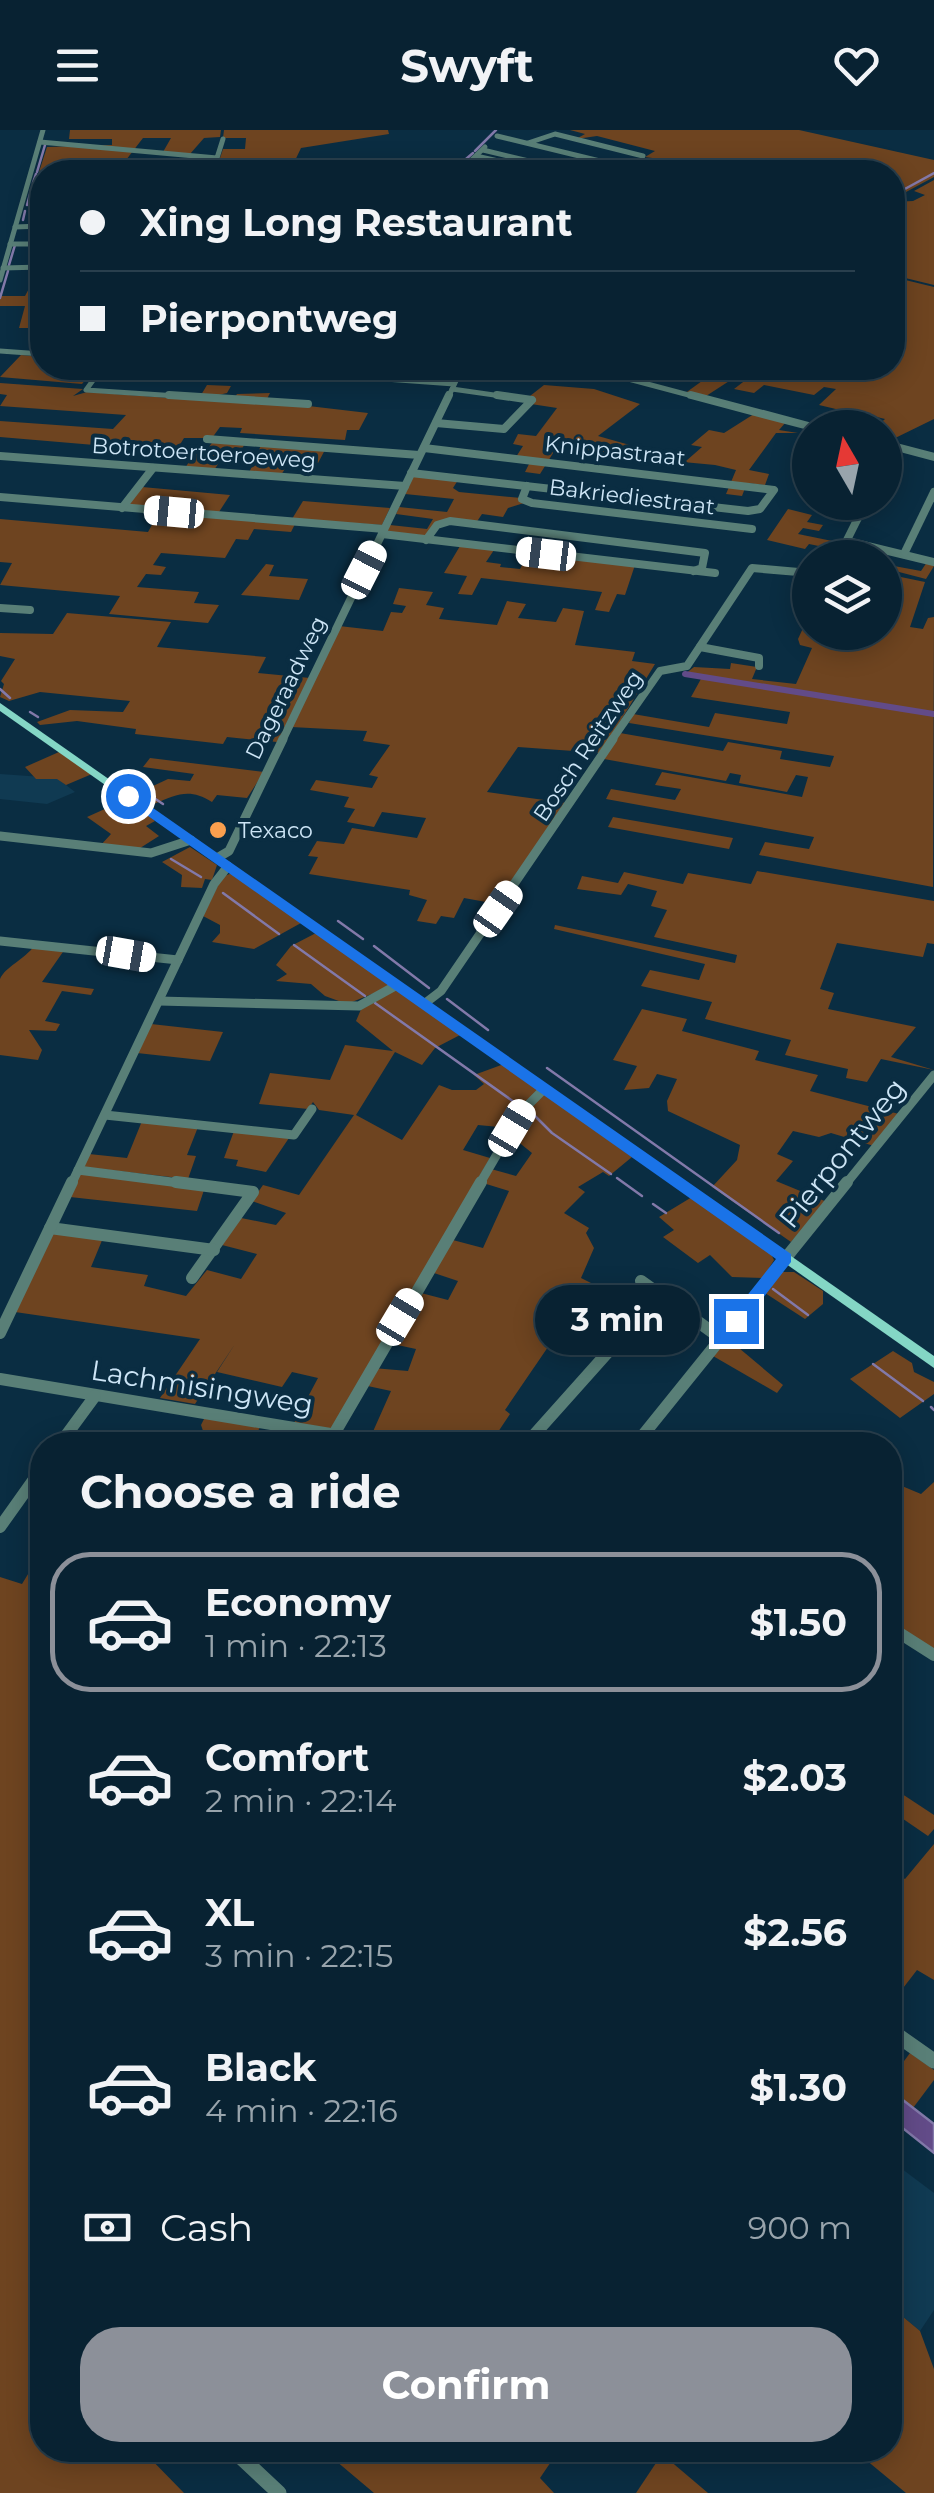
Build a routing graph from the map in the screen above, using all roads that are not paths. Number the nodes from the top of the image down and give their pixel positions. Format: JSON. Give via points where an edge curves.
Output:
{"nodes":[{"id":1,"x":43,"y":130,"type":"edge"},
{"id":2,"x":500,"y":133,"type":"edge"},
{"id":3,"x":223,"y":139,"type":"dead end"},
{"id":4,"x":40,"y":142,"type":"junction"},
{"id":5,"x":528,"y":143,"type":"junction"},
{"id":6,"x":483,"y":150,"type":"junction"},
{"id":7,"x":476,"y":156,"type":"junction"},
{"id":8,"x":643,"y":156,"type":"dead end"},
{"id":9,"x":34,"y":160,"type":"edge"},
{"id":10,"x":472,"y":160,"type":"edge"},
{"id":11,"x":494,"y":160,"type":"edge"},
{"id":12,"x":525,"y":160,"type":"edge"},
{"id":13,"x":597,"y":160,"type":"edge"},
{"id":14,"x":30,"y":174,"type":"edge"},
{"id":15,"x":24,"y":194,"type":"junction"},
{"id":16,"x":30,"y":194,"type":"edge"},
{"id":17,"x":30,"y":226,"type":"edge"},
{"id":18,"x":15,"y":227,"type":"junction"},
{"id":19,"x":10,"y":244,"type":"junction"},
{"id":20,"x":30,"y":244,"type":"edge"},
{"id":21,"x":4,"y":255,"type":"edge"},
{"id":22,"x":30,"y":267,"type":"edge"},
{"id":23,"x":3,"y":268,"type":"junction"},
{"id":24,"x":0,"y":279,"type":"edge"},
{"id":25,"x":0,"y":351,"type":"edge"},
{"id":26,"x":30,"y":353,"type":"edge"},
{"id":27,"x":93,"y":380,"type":"edge"},
{"id":28,"x":381,"y":380,"type":"edge"},
{"id":29,"x":456,"y":380,"type":"edge"},
{"id":30,"x":633,"y":380,"type":"edge"},
{"id":31,"x":453,"y":387,"type":"junction"},
{"id":32,"x":308,"y":404,"type":"dead end"},
{"id":33,"x":792,"y":422,"type":"edge"},
{"id":34,"x":436,"y":424,"type":"junction"},
{"id":35,"x":207,"y":439,"type":"dead end"},
{"id":36,"x":902,"y":449,"type":"edge"},
{"id":37,"x":422,"y":452,"type":"junction"},
{"id":38,"x":0,"y":456,"type":"edge"},
{"id":39,"x":934,"y":457,"type":"edge"},
{"id":40,"x":154,"y":468,"type":"junction"},
{"id":41,"x":411,"y":473,"type":"junction"},
{"id":42,"x":405,"y":486,"type":"junction"},
{"id":43,"x":527,"y":486,"type":"junction"},
{"id":44,"x":934,"y":492,"type":"edge"},
{"id":45,"x":0,"y":497,"type":"edge"},
{"id":46,"x":526,"y":502,"type":"junction"},
{"id":47,"x":122,"y":508,"type":"junction"},
{"id":48,"x":518,"y":509,"type":"dead end"},
{"id":49,"x":752,"y":529,"type":"dead end"},
{"id":50,"x":383,"y":532,"type":"junction"},
{"id":51,"x":426,"y":540,"type":"junction"},
{"id":52,"x":904,"y":554,"type":"joint"},
{"id":53,"x":934,"y":562,"type":"edge"},
{"id":54,"x":694,"y":571,"type":"junction"},
{"id":55,"x":792,"y":571,"type":"edge"},
{"id":56,"x":714,"y":573,"type":"dead end"},
{"id":57,"x":0,"y":608,"type":"edge"},
{"id":58,"x":30,"y":610,"type":"dead end"},
{"id":59,"x":700,"y":647,"type":"junction"},
{"id":60,"x":760,"y":666,"type":"dead end"},
{"id":61,"x":0,"y":706,"type":"edge"},
{"id":62,"x":0,"y":836,"type":"edge"},
{"id":63,"x":191,"y":840,"type":"junction"},
{"id":64,"x":222,"y":862,"type":"junction"},
{"id":65,"x":0,"y":941,"type":"edge"},
{"id":66,"x":178,"y":960,"type":"junction"},
{"id":67,"x":397,"y":985,"type":"junction"},
{"id":68,"x":158,"y":1001,"type":"junction"},
{"id":69,"x":424,"y":1004,"type":"junction"},
{"id":70,"x":934,"y":1075,"type":"edge"},
{"id":71,"x":544,"y":1088,"type":"junction"},
{"id":72,"x":312,"y":1109,"type":"dead end"},
{"id":73,"x":105,"y":1115,"type":"junction"},
{"id":74,"x":78,"y":1170,"type":"junction"},
{"id":75,"x":50,"y":1228,"type":"junction"},
{"id":76,"x":214,"y":1250,"type":"junction"},
{"id":77,"x":785,"y":1258,"type":"junction"},
{"id":78,"x":192,"y":1278,"type":"dead end"},
{"id":79,"x":641,"y":1281,"type":"dead end"},
{"id":80,"x":659,"y":1295,"type":"junction"},
{"id":81,"x":5,"y":1311,"type":"edge"},
{"id":82,"x":0,"y":1332,"type":"edge"},
{"id":83,"x":722,"y":1338,"type":"junction"},
{"id":84,"x":934,"y":1363,"type":"edge"},
{"id":85,"x":0,"y":1379,"type":"edge"},
{"id":86,"x":95,"y":1396,"type":"junction"},
{"id":87,"x":69,"y":1432,"type":"edge"},
{"id":88,"x":321,"y":1432,"type":"edge"},
{"id":89,"x":335,"y":1432,"type":"edge"},
{"id":90,"x":536,"y":1432,"type":"edge"},
{"id":91,"x":646,"y":1432,"type":"edge"},
{"id":92,"x":30,"y":1485,"type":"edge"},
{"id":93,"x":0,"y":1527,"type":"edge"},
{"id":94,"x":902,"y":1634,"type":"edge"},
{"id":95,"x":934,"y":1654,"type":"edge"},
{"id":96,"x":902,"y":2038,"type":"edge"},
{"id":97,"x":934,"y":2061,"type":"edge"},
{"id":98,"x":246,"y":2462,"type":"edge"},
{"id":99,"x":279,"y":2493,"type":"edge"}],
"edges":[{"from":1,"to":4,"type":"street"},
{"from":2,"to":5,"type":"street"},
{"from":2,"to":6,"type":"street"},
{"from":3,"to":4,"type":"street","via":[[218,158]]},
{"from":4,"to":9,"type":"street"},
{"from":5,"to":8,"type":"street","via":[[552,134]]},
{"from":5,"to":13,"type":"street"},
{"from":6,"to":7,"type":"street"},
{"from":6,"to":12,"type":"street"},
{"from":7,"to":10,"type":"street"},
{"from":7,"to":11,"type":"street"},
{"from":14,"to":15,"type":"street"},
{"from":15,"to":16,"type":"street"},
{"from":15,"to":18,"type":"street"},
{"from":17,"to":18,"type":"street"},
{"from":18,"to":19,"type":"street"},
{"from":19,"to":20,"type":"street"},
{"from":19,"to":21,"type":"street"},
{"from":21,"to":23,"type":"street"},
{"from":22,"to":23,"type":"street"},
{"from":23,"to":24,"type":"street"},
{"from":25,"to":26,"type":"street"},
{"from":27,"to":32,"type":"street","via":[[86,390]]},
{"from":28,"to":31,"type":"street"},
{"from":29,"to":31,"type":"street","name":"Dageraadweg"},
{"from":30,"to":33,"type":"street"},
{"from":31,"to":34,"type":"street","name":"Dageraadweg"},
{"from":31,"to":34,"type":"street","via":[[532,400],[498,430]]},
{"from":34,"to":37,"type":"street","name":"Dageraadweg"},
{"from":35,"to":37,"type":"street"},
{"from":36,"to":39,"type":"street"},
{"from":37,"to":41,"type":"street","name":"Dageraadweg"},
{"from":37,"to":43,"type":"street","name":"Knippastraat","via":[[772,488],[756,510]]},
{"from":38,"to":40,"type":"street","name":"Botrotoertoeroeweg"},
{"from":40,"to":42,"type":"street","name":"Botrotoertoeroeweg"},
{"from":40,"to":47,"type":"street"},
{"from":41,"to":42,"type":"street","name":"Dageraadweg"},
{"from":41,"to":43,"type":"street"},
{"from":42,"to":50,"type":"street","name":"Dageraadweg"},
{"from":43,"to":46,"type":"street","name":"Bakriediestraat"},
{"from":44,"to":52,"type":"street"},
{"from":45,"to":47,"type":"street"},
{"from":46,"to":48,"type":"street"},
{"from":46,"to":49,"type":"street","name":"Bakriediestraat"},
{"from":47,"to":50,"type":"street"},
{"from":50,"to":51,"type":"street"},
{"from":50,"to":64,"type":"street","name":"Dageraadweg"},
{"from":51,"to":54,"type":"street"},
{"from":51,"to":54,"type":"street","via":[[450,521],[652,544],[702,551],[704,563]]},
{"from":52,"to":53,"type":"street"},
{"from":54,"to":56,"type":"street"},
{"from":55,"to":59,"type":"street","name":"Bosch Reitzweg","via":[[752,568]]},
{"from":57,"to":58,"type":"street"},
{"from":59,"to":60,"type":"street","via":[[759,658]]},
{"from":59,"to":69,"type":"street","name":"Bosch Reitzweg","via":[[687,666],[660,671],[441,991]]},
{"from":61,"to":63,"type":"main road"},
{"from":62,"to":63,"type":"street","via":[[152,853]]},
{"from":63,"to":64,"type":"main road"},
{"from":64,"to":66,"type":"street","name":"Dageraadweg"},
{"from":64,"to":67,"type":"main road"},
{"from":65,"to":66,"type":"street"},
{"from":66,"to":68,"type":"street","name":"Dageraadweg"},
{"from":67,"to":68,"type":"street","via":[[359,1006]]},
{"from":67,"to":69,"type":"main road"},
{"from":68,"to":73,"type":"street","name":"Dageraadweg"},
{"from":69,"to":71,"type":"main road"},
{"from":70,"to":77,"type":"street","name":"Pierpontweg"},
{"from":71,"to":77,"type":"main road"},
{"from":71,"to":89,"type":"street","via":[[523,1110]]},
{"from":72,"to":73,"type":"street","via":[[294,1135]]},
{"from":73,"to":74,"type":"street","name":"Dageraadweg"},
{"from":74,"to":75,"type":"street","name":"Dageraadweg"},
{"from":74,"to":76,"type":"street","via":[[253,1192]]},
{"from":75,"to":76,"type":"street"},
{"from":75,"to":81,"type":"street","name":"Dageraadweg"},
{"from":76,"to":78,"type":"street"},
{"from":77,"to":83,"type":"street","name":"Pierpontweg"},
{"from":77,"to":84,"type":"main road"},
{"from":79,"to":80,"type":"street"},
{"from":80,"to":83,"type":"street"},
{"from":80,"to":90,"type":"street"},
{"from":81,"to":82,"type":"street","name":"Dageraadweg"},
{"from":83,"to":91,"type":"street","name":"Pierpontweg"},
{"from":85,"to":86,"type":"street","name":"Lachmisingweg"},
{"from":86,"to":87,"type":"street"},
{"from":86,"to":88,"type":"street","name":"Lachmisingweg"},
{"from":92,"to":93,"type":"street"},
{"from":94,"to":95,"type":"street"},
{"from":96,"to":97,"type":"street"},
{"from":98,"to":99,"type":"street"}]}
